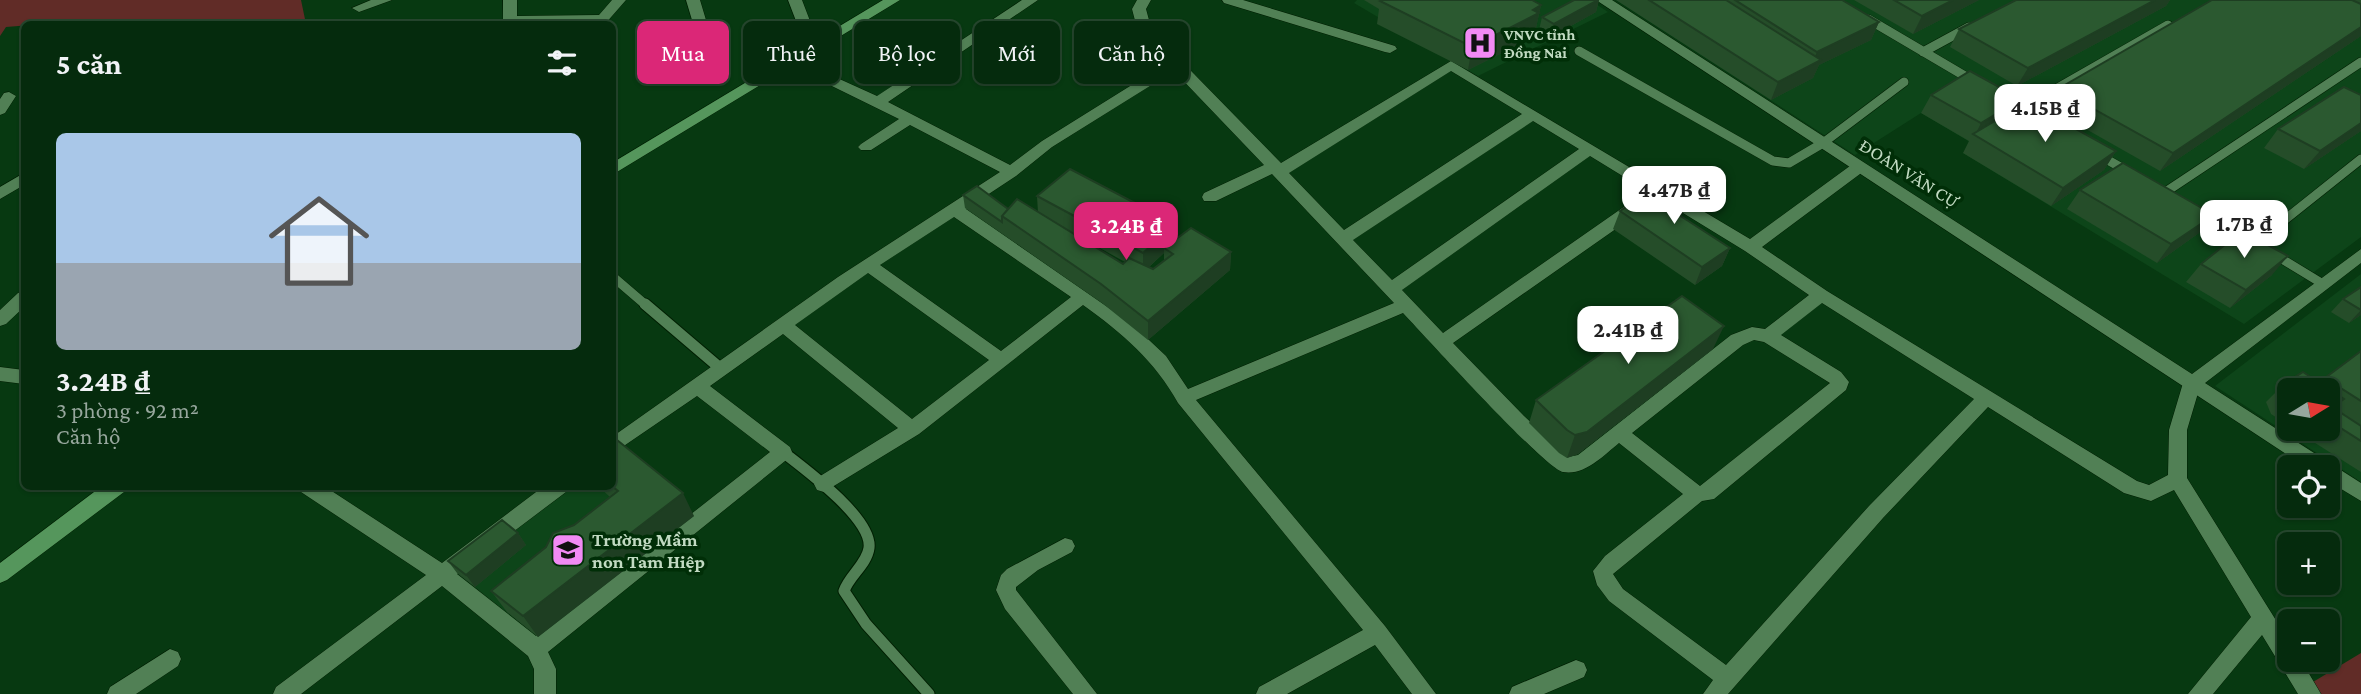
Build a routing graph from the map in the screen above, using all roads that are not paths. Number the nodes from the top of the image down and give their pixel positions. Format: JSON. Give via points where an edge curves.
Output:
{"nodes":[{"id":1,"x":385,"y":0,"type":"edge"},
{"id":2,"x":510,"y":0,"type":"edge"},
{"id":3,"x":619,"y":0,"type":"edge"},
{"id":4,"x":694,"y":0,"type":"edge"},
{"id":5,"x":795,"y":0,"type":"edge"},
{"id":6,"x":893,"y":0,"type":"edge"},
{"id":7,"x":1031,"y":0,"type":"edge"},
{"id":8,"x":1144,"y":0,"type":"edge"},
{"id":9,"x":1229,"y":0,"type":"edge"},
{"id":10,"x":1603,"y":0,"type":"edge"},
{"id":11,"x":359,"y":8,"type":"dead end"},
{"id":12,"x":1857,"y":13,"type":"edge"},
{"id":13,"x":1984,"y":19,"type":"edge"},
{"id":14,"x":2177,"y":20,"type":"edge"},
{"id":15,"x":508,"y":21,"type":"edge"},
{"id":16,"x":602,"y":21,"type":"edge"},
{"id":17,"x":700,"y":21,"type":"edge"},
{"id":18,"x":803,"y":21,"type":"edge"},
{"id":19,"x":1142,"y":21,"type":"edge"},
{"id":20,"x":840,"y":31,"type":"edge"},
{"id":21,"x":1390,"y":49,"type":"dead end"},
{"id":22,"x":1579,"y":51,"type":"dead end"},
{"id":23,"x":1923,"y":51,"type":"junction"},
{"id":24,"x":2361,"y":62,"type":"edge"},
{"id":25,"x":1189,"y":76,"type":"edge"},
{"id":26,"x":1904,"y":82,"type":"dead end"},
{"id":27,"x":751,"y":84,"type":"edge"},
{"id":28,"x":838,"y":84,"type":"edge"},
{"id":29,"x":1144,"y":84,"type":"edge"},
{"id":30,"x":1988,"y":90,"type":"edge"},
{"id":31,"x":9,"y":96,"type":"dead end"},
{"id":32,"x":878,"y":102,"type":"junction"},
{"id":33,"x":2010,"y":102,"type":"edge"},
{"id":34,"x":2021,"y":109,"type":"junction"},
{"id":35,"x":0,"y":110,"type":"edge"},
{"id":36,"x":1532,"y":114,"type":"junction"},
{"id":37,"x":2032,"y":116,"type":"edge"},
{"id":38,"x":909,"y":119,"type":"junction"},
{"id":39,"x":1823,"y":143,"type":"junction"},
{"id":40,"x":866,"y":147,"type":"dead end"},
{"id":41,"x":1589,"y":149,"type":"junction"},
{"id":42,"x":2092,"y":151,"type":"edge"},
{"id":43,"x":2361,"y":159,"type":"edge"},
{"id":44,"x":1859,"y":167,"type":"junction"},
{"id":45,"x":616,"y":168,"type":"edge"},
{"id":46,"x":1278,"y":169,"type":"junction"},
{"id":47,"x":1011,"y":172,"type":"junction"},
{"id":48,"x":2140,"y":179,"type":"edge"},
{"id":49,"x":21,"y":180,"type":"edge"},
{"id":50,"x":2152,"y":186,"type":"edge"},
{"id":51,"x":1659,"y":191,"type":"junction"},
{"id":52,"x":2164,"y":193,"type":"junction"},
{"id":53,"x":0,"y":194,"type":"edge"},
{"id":54,"x":1210,"y":197,"type":"dead end"},
{"id":55,"x":2176,"y":200,"type":"edge"},
{"id":56,"x":2187,"y":206,"type":"edge"},
{"id":57,"x":953,"y":208,"type":"junction"},
{"id":58,"x":2240,"y":233,"type":"junction"},
{"id":59,"x":1344,"y":238,"type":"junction"},
{"id":60,"x":1751,"y":247,"type":"junction"},
{"id":61,"x":2361,"y":255,"type":"edge"},
{"id":62,"x":868,"y":265,"type":"junction"},
{"id":63,"x":616,"y":279,"type":"edge"},
{"id":64,"x":2323,"y":284,"type":"junction"},
{"id":65,"x":1391,"y":289,"type":"junction"},
{"id":66,"x":1821,"y":295,"type":"junction"},
{"id":67,"x":1082,"y":297,"type":"junction"},
{"id":68,"x":21,"y":300,"type":"edge"},
{"id":69,"x":1406,"y":305,"type":"junction"},
{"id":70,"x":0,"y":320,"type":"edge"},
{"id":71,"x":782,"y":324,"type":"junction"},
{"id":72,"x":1768,"y":336,"type":"junction"},
{"id":73,"x":1442,"y":342,"type":"junction"},
{"id":74,"x":1000,"y":359,"type":"junction"},
{"id":75,"x":720,"y":368,"type":"junction"},
{"id":76,"x":2192,"y":383,"type":"junction"},
{"id":77,"x":696,"y":385,"type":"junction"},
{"id":78,"x":1987,"y":397,"type":"junction"},
{"id":79,"x":1184,"y":398,"type":"junction"},
{"id":80,"x":912,"y":429,"type":"junction"},
{"id":81,"x":1619,"y":433,"type":"junction"},
{"id":82,"x":616,"y":444,"type":"edge"},
{"id":83,"x":783,"y":452,"type":"junction"},
{"id":84,"x":2303,"y":455,"type":"edge"},
{"id":85,"x":2177,"y":479,"type":"junction"},
{"id":86,"x":2340,"y":479,"type":"edge"},
{"id":87,"x":824,"y":484,"type":"junction"},
{"id":88,"x":112,"y":490,"type":"edge"},
{"id":89,"x":314,"y":490,"type":"edge"},
{"id":90,"x":554,"y":490,"type":"edge"},
{"id":91,"x":2361,"y":493,"type":"edge"},
{"id":92,"x":1697,"y":494,"type":"junction"},
{"id":93,"x":1065,"y":546,"type":"dead end"},
{"id":94,"x":0,"y":574,"type":"edge"},
{"id":95,"x":443,"y":575,"type":"junction"},
{"id":96,"x":2263,"y":618,"type":"junction"},
{"id":97,"x":1378,"y":633,"type":"junction"},
{"id":98,"x":536,"y":649,"type":"junction"},
{"id":99,"x":170,"y":659,"type":"dead end"},
{"id":100,"x":1576,"y":670,"type":"dead end"},
{"id":101,"x":1721,"y":686,"type":"edge"},
{"id":102,"x":118,"y":694,"type":"edge"},
{"id":103,"x":284,"y":694,"type":"edge"},
{"id":104,"x":545,"y":694,"type":"edge"},
{"id":105,"x":929,"y":694,"type":"edge"},
{"id":106,"x":1086,"y":694,"type":"edge"},
{"id":107,"x":1267,"y":694,"type":"edge"},
{"id":108,"x":1425,"y":694,"type":"edge"},
{"id":109,"x":1520,"y":694,"type":"edge"},
{"id":110,"x":2199,"y":694,"type":"edge"},
{"id":111,"x":2310,"y":694,"type":"edge"}],
"edges":[{"from":1,"to":11,"type":"street"},
{"from":2,"to":15,"type":"street"},
{"from":3,"to":16,"type":"street"},
{"from":4,"to":17,"type":"street"},
{"from":5,"to":18,"type":"street"},
{"from":6,"to":20,"type":"main road"},
{"from":7,"to":32,"type":"street"},
{"from":8,"to":19,"type":"street","via":[[1139,9]]},
{"from":9,"to":21,"type":"street"},
{"from":10,"to":39,"type":"street","name":"ĐOÀN VĂN CỰ"},
{"from":12,"to":23,"type":"lane"},
{"from":13,"to":23,"type":"lane"},
{"from":14,"to":34,"type":"lane"},
{"from":22,"to":39,"type":"lane","via":[[1773,160],[1789,163]]},
{"from":23,"to":30,"type":"lane"},
{"from":24,"to":52,"type":"lane"},
{"from":25,"to":46,"type":"street"},
{"from":26,"to":39,"type":"lane"},
{"from":27,"to":45,"type":"main road"},
{"from":28,"to":32,"type":"street"},
{"from":29,"to":47,"type":"street","via":[[1046,144]]},
{"from":31,"to":35,"type":"street"},
{"from":32,"to":38,"type":"street"},
{"from":33,"to":34,"type":"lane"},
{"from":34,"to":37,"type":"lane"},
{"from":36,"to":41,"type":"street"},
{"from":36,"to":46,"type":"street","via":[[1451,65]]},
{"from":36,"to":59,"type":"street"},
{"from":38,"to":40,"type":"street"},
{"from":38,"to":47,"type":"street"},
{"from":39,"to":44,"type":"street","name":"ĐOÀN VĂN CỰ"},
{"from":41,"to":51,"type":"street"},
{"from":41,"to":65,"type":"street"},
{"from":42,"to":48,"type":"lane"},
{"from":43,"to":58,"type":"lane","via":[[2272,230]]},
{"from":44,"to":60,"type":"street"},
{"from":44,"to":76,"type":"street","name":"ĐOÀN VĂN CỰ"},
{"from":46,"to":54,"type":"street"},
{"from":46,"to":59,"type":"street"},
{"from":47,"to":57,"type":"street"},
{"from":49,"to":53,"type":"street"},
{"from":50,"to":52,"type":"lane"},
{"from":51,"to":60,"type":"street"},
{"from":51,"to":73,"type":"street"},
{"from":52,"to":55,"type":"lane"},
{"from":56,"to":58,"type":"lane"},
{"from":57,"to":62,"type":"street"},
{"from":57,"to":67,"type":"street"},
{"from":58,"to":64,"type":"lane"},
{"from":59,"to":65,"type":"street"},
{"from":60,"to":66,"type":"street"},
{"from":61,"to":64,"type":"street"},
{"from":62,"to":71,"type":"street"},
{"from":62,"to":74,"type":"street"},
{"from":63,"to":75,"type":"lane"},
{"from":64,"to":76,"type":"street"},
{"from":65,"to":69,"type":"street"},
{"from":66,"to":72,"type":"street"},
{"from":66,"to":78,"type":"street"},
{"from":67,"to":74,"type":"street"},
{"from":67,"to":79,"type":"street","via":[[1162,363]]},
{"from":68,"to":70,"type":"street"},
{"from":69,"to":73,"type":"street"},
{"from":69,"to":79,"type":"street"},
{"from":71,"to":75,"type":"street"},
{"from":71,"to":80,"type":"street"},
{"from":72,"to":81,"type":"street","via":[[1748,334],[1719,346]]},
{"from":72,"to":92,"type":"street","via":[[1835,377],[1840,385],[1718,486]]},
{"from":73,"to":81,"type":"street","via":[[1523,418],[1564,465],[1585,460]]},
{"from":74,"to":80,"type":"street"},
{"from":75,"to":77,"type":"street"},
{"from":76,"to":84,"type":"street","name":"ĐOÀN VĂN CỰ"},
{"from":76,"to":85,"type":"street","via":[[2178,430]]},
{"from":77,"to":82,"type":"street"},
{"from":77,"to":83,"type":"street"},
{"from":78,"to":85,"type":"street","via":[[2144,492],[2157,492]]},
{"from":78,"to":101,"type":"street","via":[[1876,512]]},
{"from":79,"to":97,"type":"street"},
{"from":80,"to":87,"type":"street"},
{"from":81,"to":92,"type":"street"},
{"from":83,"to":87,"type":"lane"},
{"from":83,"to":98,"type":"street"},
{"from":85,"to":96,"type":"street"},
{"from":86,"to":91,"type":"street"},
{"from":87,"to":105,"type":"lane","via":[[842,501],[869,542],[844,587],[845,594]]},
{"from":88,"to":94,"type":"main road"},
{"from":89,"to":95,"type":"street"},
{"from":90,"to":95,"type":"street"},
{"from":92,"to":101,"type":"street","via":[[1612,562],[1604,579],[1616,595]]},
{"from":93,"to":106,"type":"street","via":[[1010,578],[1006,589]]},
{"from":95,"to":98,"type":"street"},
{"from":95,"to":103,"type":"street"},
{"from":96,"to":110,"type":"street"},
{"from":96,"to":111,"type":"street"},
{"from":97,"to":107,"type":"street"},
{"from":97,"to":108,"type":"street"},
{"from":98,"to":104,"type":"street","via":[[545,669]]},
{"from":99,"to":102,"type":"street"},
{"from":100,"to":109,"type":"street"}]}
